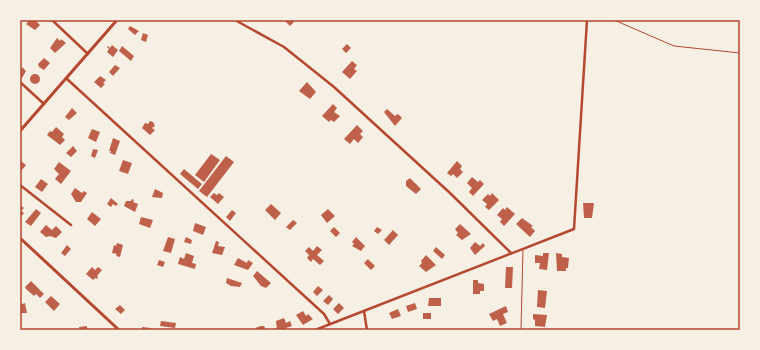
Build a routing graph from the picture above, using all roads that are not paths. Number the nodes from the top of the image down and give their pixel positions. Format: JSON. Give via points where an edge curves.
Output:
{"nodes":[{"id":1,"x":52,"y":20,"type":"edge"},
{"id":2,"x":117,"y":20,"type":"edge"},
{"id":3,"x":235,"y":20,"type":"edge"},
{"id":4,"x":587,"y":20,"type":"edge"},
{"id":5,"x":88,"y":54,"type":"junction"},
{"id":6,"x":66,"y":79,"type":"junction"},
{"id":7,"x":20,"y":82,"type":"edge"},
{"id":8,"x":44,"y":104,"type":"junction"},
{"id":9,"x":20,"y":131,"type":"edge"},
{"id":10,"x":20,"y":185,"type":"edge"},
{"id":11,"x":71,"y":225,"type":"dead end"},
{"id":12,"x":20,"y":238,"type":"edge"},
{"id":13,"x":523,"y":248,"type":"junction"},
{"id":14,"x":511,"y":253,"type":"junction"},
{"id":15,"x":364,"y":311,"type":"junction"},
{"id":16,"x":330,"y":324,"type":"junction"},
{"id":17,"x":119,"y":330,"type":"edge"},
{"id":18,"x":315,"y":330,"type":"edge"},
{"id":19,"x":367,"y":330,"type":"edge"},
{"id":20,"x":521,"y":330,"type":"edge"}],
"edges":[{"from":1,"to":5,"type":"street"},
{"from":2,"to":5,"type":"street"},
{"from":3,"to":14,"type":"street","via":[[284,47],[334,87],[450,192]]},
{"from":4,"to":13,"type":"street","via":[[574,229]]},
{"from":5,"to":6,"type":"street"},
{"from":6,"to":8,"type":"street"},
{"from":6,"to":16,"type":"street","via":[[324,314]]},
{"from":7,"to":8,"type":"street"},
{"from":8,"to":9,"type":"street"},
{"from":10,"to":11,"type":"street"},
{"from":12,"to":17,"type":"street"},
{"from":13,"to":14,"type":"street"},
{"from":13,"to":20,"type":"lane"},
{"from":14,"to":15,"type":"street"},
{"from":15,"to":16,"type":"street"},
{"from":15,"to":19,"type":"street"},
{"from":16,"to":18,"type":"street"}]}
